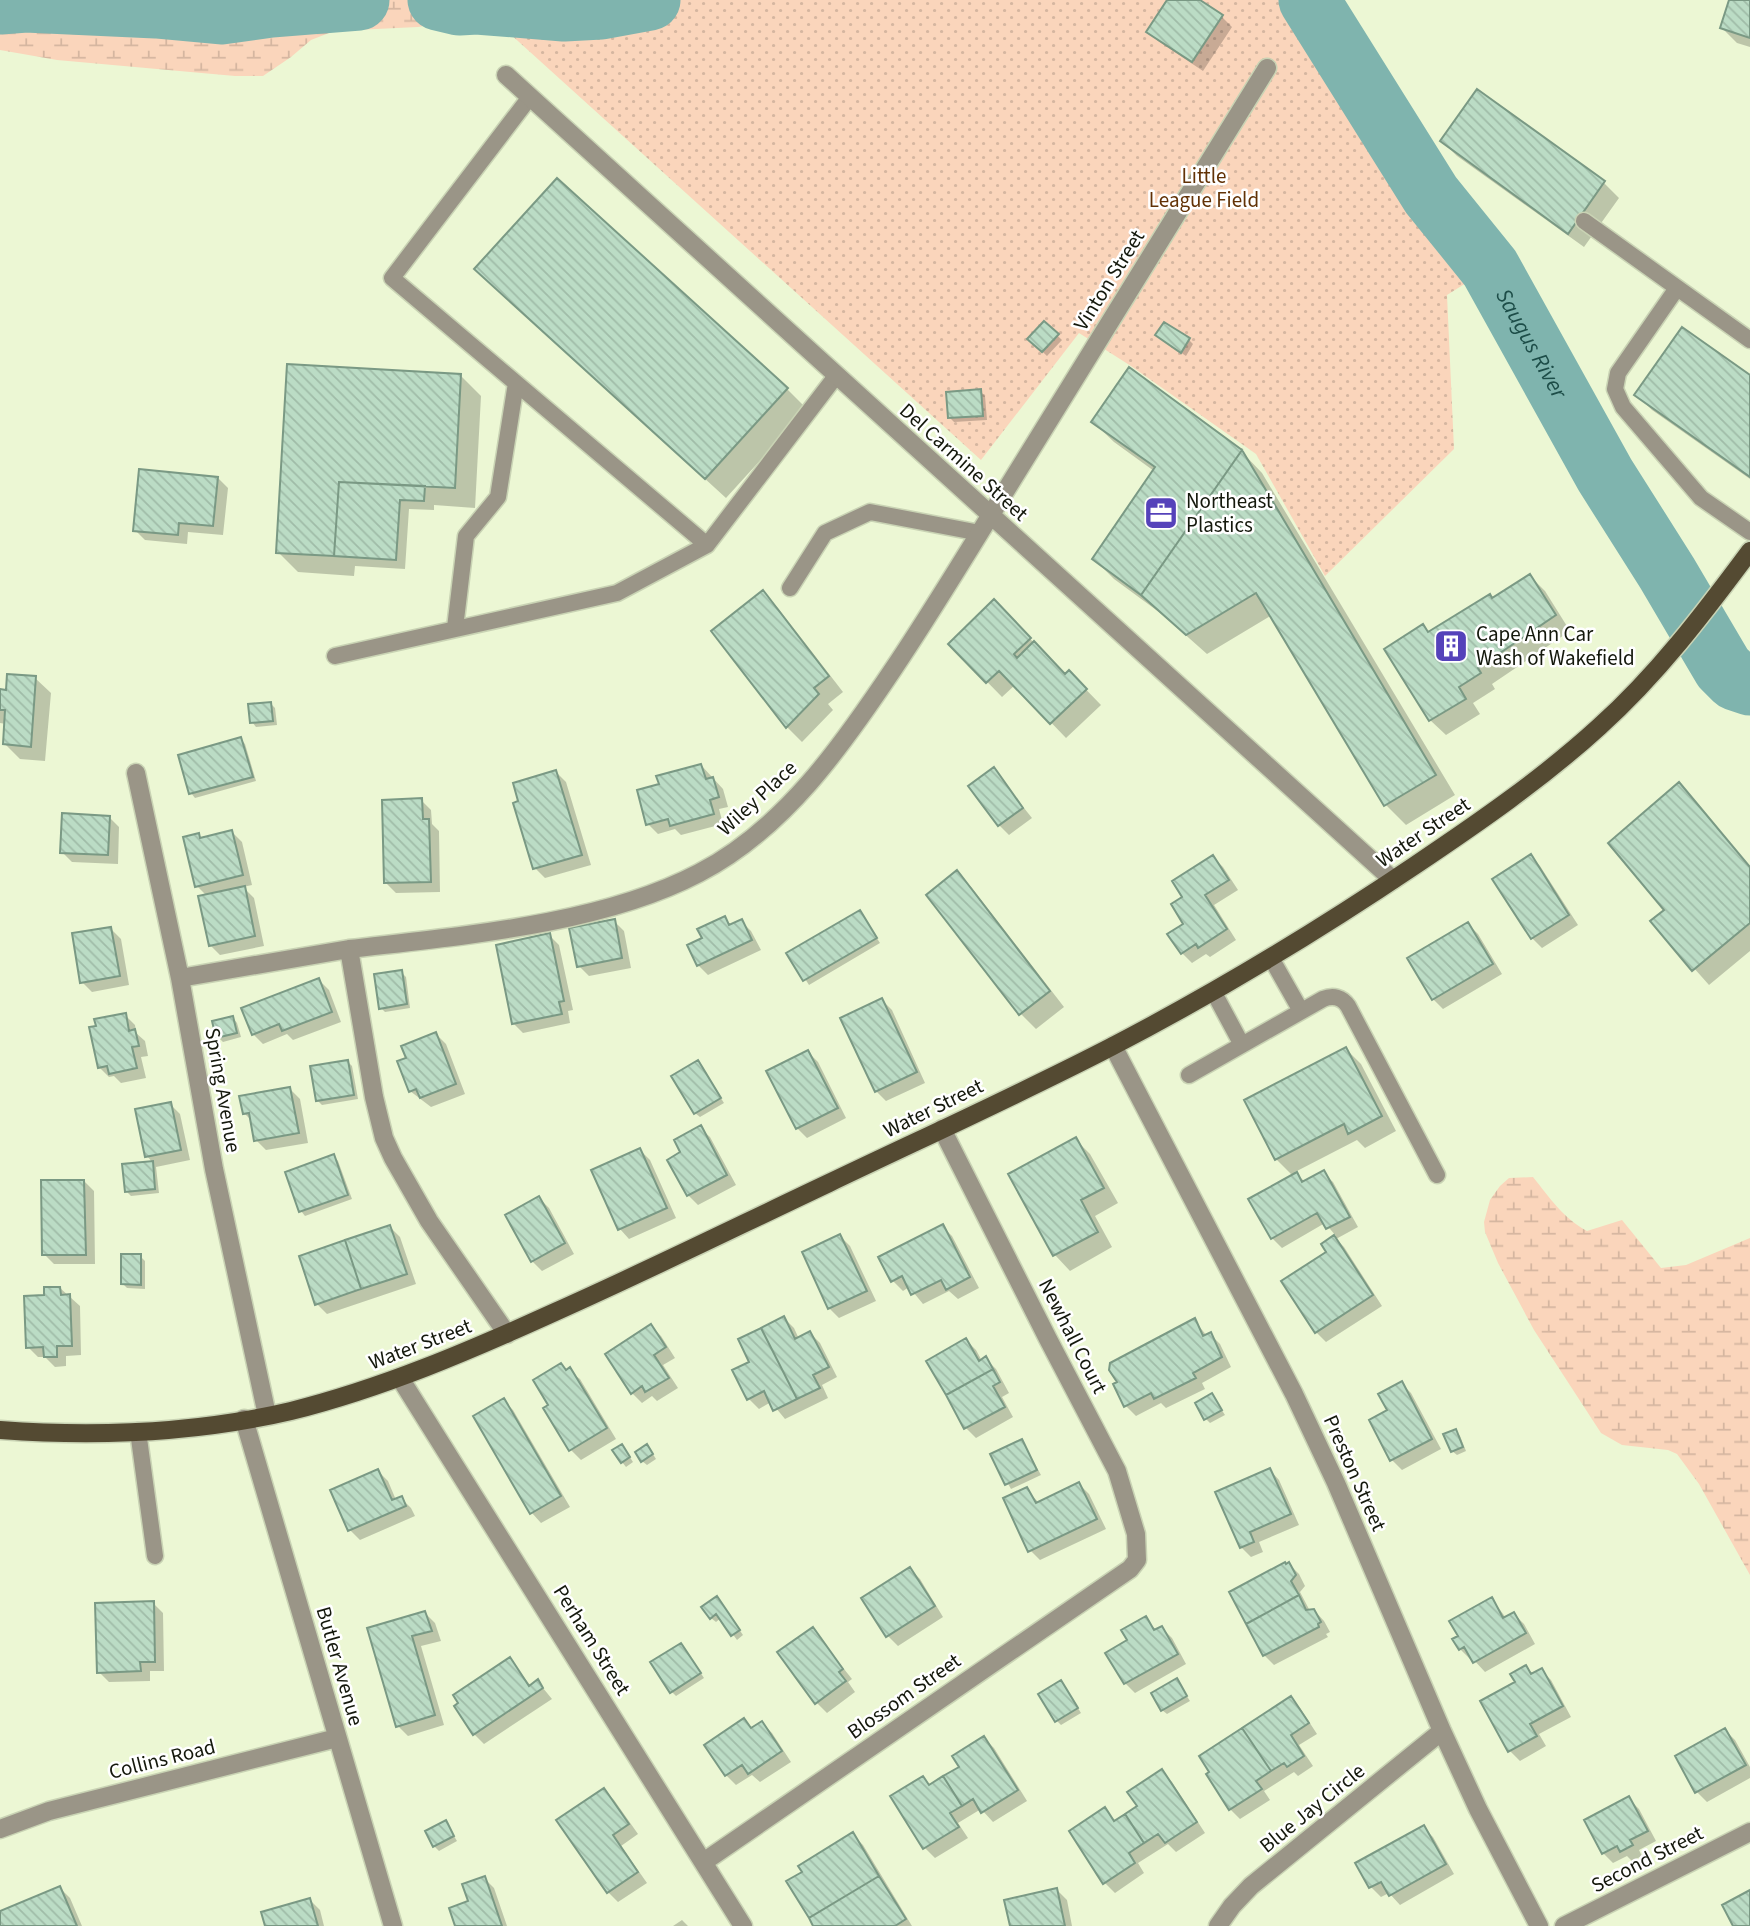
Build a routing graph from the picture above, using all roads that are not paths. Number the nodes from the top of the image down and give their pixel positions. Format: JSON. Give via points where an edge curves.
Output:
{"nodes":[{"id":1,"x":1267,"y":68,"type":"dead end"},
{"id":2,"x":506,"y":75,"type":"dead end"},
{"id":3,"x":530,"y":97,"type":"junction"},
{"id":4,"x":1584,"y":221,"type":"dead end"},
{"id":5,"x":1677,"y":288,"type":"junction"},
{"id":6,"x":1750,"y":340,"type":"edge"},
{"id":7,"x":836,"y":376,"type":"junction"},
{"id":8,"x":516,"y":383,"type":"junction"},
{"id":9,"x":989,"y":516,"type":"junction"},
{"id":10,"x":980,"y":533,"type":"junction"},
{"id":11,"x":1750,"y":533,"type":"edge"},
{"id":12,"x":707,"y":545,"type":"junction"},
{"id":13,"x":1750,"y":551,"type":"edge"},
{"id":14,"x":790,"y":588,"type":"dead end"},
{"id":15,"x":455,"y":628,"type":"junction"},
{"id":16,"x":335,"y":656,"type":"dead end"},
{"id":17,"x":136,"y":773,"type":"dead end"},
{"id":18,"x":1393,"y":880,"type":"junction"},
{"id":19,"x":349,"y":949,"type":"junction"},
{"id":20,"x":1271,"y":958,"type":"junction"},
{"id":21,"x":180,"y":978,"type":"junction"},
{"id":22,"x":1213,"y":991,"type":"junction"},
{"id":23,"x":1301,"y":1011,"type":"junction"},
{"id":24,"x":1242,"y":1045,"type":"junction"},
{"id":25,"x":1113,"y":1046,"type":"junction"},
{"id":26,"x":1189,"y":1075,"type":"dead end"},
{"id":27,"x":942,"y":1129,"type":"junction"},
{"id":28,"x":1437,"y":1175,"type":"dead end"},
{"id":29,"x":507,"y":1334,"type":"junction"},
{"id":30,"x":400,"y":1378,"type":"junction"},
{"id":31,"x":267,"y":1415,"type":"junction"},
{"id":32,"x":244,"y":1419,"type":"junction"},
{"id":33,"x":0,"y":1430,"type":"edge"},
{"id":34,"x":138,"y":1431,"type":"junction"},
{"id":35,"x":155,"y":1556,"type":"dead end"},
{"id":36,"x":1130,"y":1569,"type":"joint"},
{"id":37,"x":1442,"y":1731,"type":"junction"},
{"id":38,"x":337,"y":1738,"type":"junction"},
{"id":39,"x":0,"y":1829,"type":"edge"},
{"id":40,"x":1750,"y":1832,"type":"edge"},
{"id":41,"x":705,"y":1861,"type":"junction"},
{"id":42,"x":393,"y":1926,"type":"edge"},
{"id":43,"x":743,"y":1926,"type":"edge"},
{"id":44,"x":1218,"y":1926,"type":"edge"},
{"id":45,"x":1539,"y":1926,"type":"edge"},
{"id":46,"x":1564,"y":1926,"type":"edge"}],
"edges":[{"from":1,"to":9,"type":"street","name":"Vinton Street"},
{"from":2,"to":3,"type":"street","name":"Del Carmine Street"},
{"from":3,"to":7,"type":"street","name":"Del Carmine Street"},
{"from":3,"to":8,"type":"lane","via":[[392,278]]},
{"from":4,"to":5,"type":"lane"},
{"from":5,"to":6,"type":"lane"},
{"from":5,"to":11,"type":"lane","via":[[1618,373],[1616,394],[1701,498]]},
{"from":7,"to":9,"type":"street","name":"Del Carmine Street"},
{"from":7,"to":12,"type":"lane"},
{"from":8,"to":12,"type":"lane"},
{"from":8,"to":15,"type":"lane","via":[[498,497],[466,536]]},
{"from":9,"to":10,"type":"street","name":"Wiley Place"},
{"from":9,"to":18,"type":"street","name":"Del Carmine Street"},
{"from":10,"to":14,"type":"lane","via":[[870,512],[825,533]]},
{"from":10,"to":19,"type":"street","name":"Wiley Place","via":[[845,739],[782,812],[736,851],[669,887],[579,914],[460,936]]},
{"from":12,"to":15,"type":"lane","via":[[617,593]]},
{"from":13,"to":18,"type":"main road","name":"Water Street","via":[[1677,646],[1620,707],[1508,800]]},
{"from":15,"to":16,"type":"lane"},
{"from":17,"to":21,"type":"street","name":"Spring Avenue"},
{"from":18,"to":20,"type":"main road","name":"Water Street"},
{"from":19,"to":21,"type":"street","name":"Wiley Place"},
{"from":19,"to":29,"type":"street","via":[[384,1138],[429,1222]]},
{"from":20,"to":22,"type":"main road","name":"Water Street"},
{"from":20,"to":23,"type":"lane"},
{"from":21,"to":31,"type":"street","name":"Spring Avenue","via":[[214,1170]]},
{"from":22,"to":24,"type":"lane"},
{"from":22,"to":25,"type":"main road","name":"Water Street"},
{"from":23,"to":24,"type":"lane"},
{"from":23,"to":28,"type":"lane","via":[[1330,997],[1346,1003]]},
{"from":24,"to":26,"type":"lane"},
{"from":25,"to":27,"type":"main road","name":"Water Street"},
{"from":25,"to":37,"type":"street","name":"Preston Street","via":[[1294,1394]]},
{"from":27,"to":29,"type":"main road","name":"Water Street"},
{"from":27,"to":36,"type":"street","name":"Newhall Court","via":[[1121,1478],[1138,1543],[1137,1560]]},
{"from":29,"to":30,"type":"main road","name":"Water Street"},
{"from":30,"to":31,"type":"main road","name":"Water Street"},
{"from":30,"to":41,"type":"street","name":"Perham Street"},
{"from":31,"to":32,"type":"main road","name":"Water Street"},
{"from":32,"to":34,"type":"main road","name":"Water Street"},
{"from":32,"to":38,"type":"street","name":"Butler Avenue"},
{"from":33,"to":34,"type":"main road","name":"Water Street"},
{"from":34,"to":35,"type":"lane"},
{"from":36,"to":41,"type":"street","name":"Blossom Street"},
{"from":37,"to":44,"type":"street","name":"Blue Jay Circle","via":[[1251,1886]]},
{"from":37,"to":45,"type":"street","name":"Preston Street"},
{"from":38,"to":39,"type":"street","name":"Collins Road","via":[[49,1811]]},
{"from":38,"to":42,"type":"street","name":"Butler Avenue"},
{"from":40,"to":46,"type":"street","name":"Second Street"},
{"from":41,"to":43,"type":"street","name":"Perham Street"}]}
